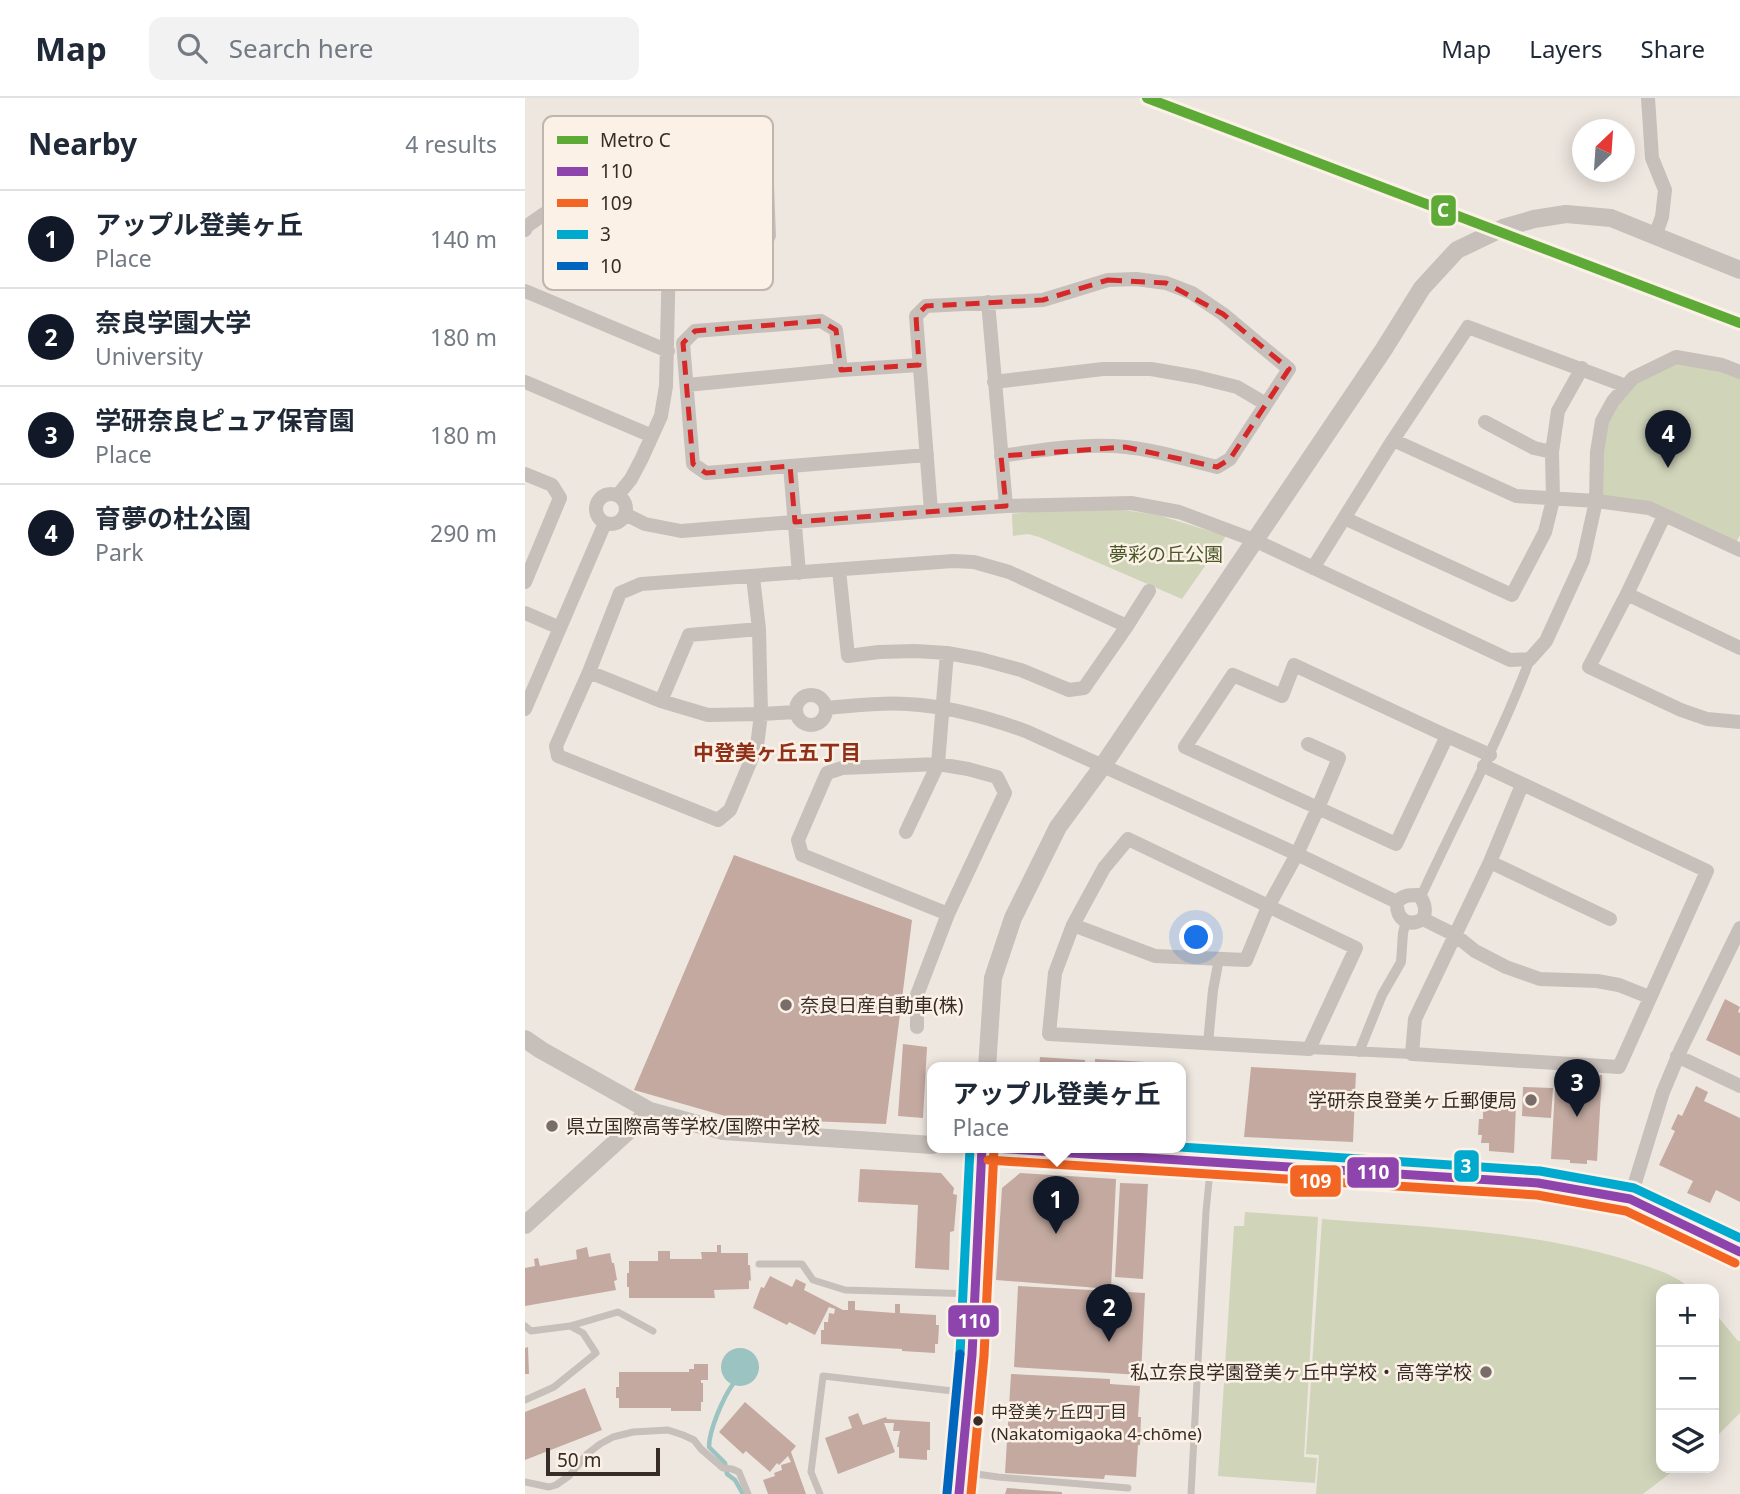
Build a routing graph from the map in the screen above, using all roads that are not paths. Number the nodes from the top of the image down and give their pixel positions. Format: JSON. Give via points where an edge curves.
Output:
{"nodes":[{"id":1,"x":1648,"y":98,"type":"edge"},
{"id":2,"x":543,"y":215,"type":"edge"},
{"id":3,"x":525,"y":230,"type":"edge"},
{"id":4,"x":1655,"y":236,"type":"junction"},
{"id":5,"x":1740,"y":270,"type":"edge"},
{"id":6,"x":669,"y":290,"type":"edge"},
{"id":7,"x":525,"y":292,"type":"edge"},
{"id":8,"x":988,"y":302,"type":"junction"},
{"id":9,"x":668,"y":351,"type":"junction"},
{"id":10,"x":919,"y":365,"type":"junction"},
{"id":11,"x":1582,"y":368,"type":"junction"},
{"id":12,"x":841,"y":370,"type":"junction"},
{"id":13,"x":1740,"y":372,"type":"edge"},
{"id":14,"x":525,"y":382,"type":"edge"},
{"id":15,"x":994,"y":382,"type":"junction"},
{"id":16,"x":687,"y":385,"type":"junction"},
{"id":17,"x":1626,"y":386,"type":"junction"},
{"id":18,"x":1266,"y":404,"type":"junction"},
{"id":19,"x":1485,"y":422,"type":"dead end"},
{"id":20,"x":652,"y":436,"type":"junction"},
{"id":21,"x":1393,"y":440,"type":"junction"},
{"id":22,"x":1552,"y":452,"type":"junction"},
{"id":23,"x":927,"y":455,"type":"junction"},
{"id":24,"x":1001,"y":456,"type":"junction"},
{"id":25,"x":790,"y":466,"type":"junction"},
{"id":26,"x":525,"y":474,"type":"edge"},
{"id":27,"x":618,"y":495,"type":"junction"},
{"id":28,"x":1553,"y":500,"type":"junction"},
{"id":29,"x":1596,"y":501,"type":"junction"},
{"id":30,"x":1006,"y":506,"type":"junction"},
{"id":31,"x":931,"y":510,"type":"junction"},
{"id":32,"x":625,"y":514,"type":"junction"},
{"id":33,"x":1664,"y":516,"type":"junction"},
{"id":34,"x":1344,"y":518,"type":"junction"},
{"id":35,"x":795,"y":522,"type":"junction"},
{"id":36,"x":604,"y":523,"type":"junction"},
{"id":37,"x":1254,"y":541,"type":"junction"},
{"id":38,"x":1740,"y":550,"type":"edge"},
{"id":39,"x":1313,"y":568,"type":"junction"},
{"id":40,"x":839,"y":570,"type":"junction"},
{"id":41,"x":527,"y":573,"type":"edge"},
{"id":42,"x":799,"y":573,"type":"junction"},
{"id":43,"x":753,"y":577,"type":"junction"},
{"id":44,"x":1149,"y":591,"type":"dead end"},
{"id":45,"x":1627,"y":594,"type":"junction"},
{"id":46,"x":525,"y":613,"type":"edge"},
{"id":47,"x":1127,"y":626,"type":"junction"},
{"id":48,"x":560,"y":628,"type":"junction"},
{"id":49,"x":759,"y":629,"type":"junction"},
{"id":50,"x":1740,"y":648,"type":"edge"},
{"id":51,"x":947,"y":653,"type":"junction"},
{"id":52,"x":1530,"y":659,"type":"junction"},
{"id":53,"x":589,"y":672,"type":"junction"},
{"id":54,"x":661,"y":701,"type":"junction"},
{"id":55,"x":826,"y":708,"type":"junction"},
{"id":56,"x":943,"y":708,"type":"junction"},
{"id":57,"x":525,"y":709,"type":"edge"},
{"id":58,"x":795,"y":712,"type":"junction"},
{"id":59,"x":761,"y":714,"type":"junction"},
{"id":60,"x":1740,"y":722,"type":"edge"},
{"id":61,"x":1447,"y":736,"type":"junction"},
{"id":62,"x":1308,"y":744,"type":"dead end"},
{"id":63,"x":1487,"y":761,"type":"junction"},
{"id":64,"x":938,"y":764,"type":"junction"},
{"id":65,"x":1103,"y":767,"type":"junction"},
{"id":66,"x":1522,"y":785,"type":"junction"},
{"id":67,"x":1318,"y":808,"type":"junction"},
{"id":68,"x":906,"y":832,"type":"dead end"},
{"id":69,"x":1297,"y":854,"type":"junction"},
{"id":70,"x":1490,"y":862,"type":"junction"},
{"id":71,"x":1419,"y":895,"type":"junction"},
{"id":72,"x":1397,"y":902,"type":"junction"},
{"id":73,"x":1268,"y":906,"type":"junction"},
{"id":74,"x":948,"y":914,"type":"junction"},
{"id":75,"x":1423,"y":919,"type":"junction"},
{"id":76,"x":1610,"y":919,"type":"dead end"},
{"id":77,"x":1406,"y":921,"type":"junction"},
{"id":78,"x":1073,"y":925,"type":"junction"},
{"id":79,"x":1740,"y":928,"type":"edge"},
{"id":80,"x":1455,"y":934,"type":"junction"},
{"id":81,"x":1219,"y":959,"type":"junction"},
{"id":82,"x":1649,"y":997,"type":"junction"},
{"id":83,"x":917,"y":1027,"type":"dead end"},
{"id":84,"x":525,"y":1039,"type":"edge"},
{"id":85,"x":1208,"y":1043,"type":"junction"},
{"id":86,"x":1310,"y":1049,"type":"junction"},
{"id":87,"x":1359,"y":1052,"type":"junction"},
{"id":88,"x":1412,"y":1054,"type":"junction"},
{"id":89,"x":1678,"y":1056,"type":"junction"},
{"id":90,"x":987,"y":1062,"type":"edge"},
{"id":91,"x":1740,"y":1086,"type":"edge"},
{"id":92,"x":650,"y":1111,"type":"junction"},
{"id":93,"x":927,"y":1145,"type":"edge"},
{"id":94,"x":982,"y":1153,"type":"edge"},
{"id":95,"x":1074,"y":1153,"type":"edge"},
{"id":96,"x":1211,"y":1161,"type":"junction"},
{"id":97,"x":1630,"y":1199,"type":"junction"},
{"id":98,"x":525,"y":1225,"type":"edge"},
{"id":99,"x":1740,"y":1252,"type":"edge"},
{"id":100,"x":759,"y":1264,"type":"dead end"},
{"id":101,"x":975,"y":1294,"type":"junction"},
{"id":102,"x":525,"y":1325,"type":"edge"},
{"id":103,"x":570,"y":1326,"type":"junction"},
{"id":104,"x":653,"y":1331,"type":"dead end"},
{"id":105,"x":969,"y":1392,"type":"junction"},
{"id":106,"x":525,"y":1400,"type":"edge"},
{"id":107,"x":962,"y":1472,"type":"junction"},
{"id":108,"x":525,"y":1482,"type":"edge"},
{"id":109,"x":1128,"y":1488,"type":"dead end"},
{"id":110,"x":748,"y":1494,"type":"edge"},
{"id":111,"x":820,"y":1494,"type":"edge"},
{"id":112,"x":959,"y":1494,"type":"edge"},
{"id":113,"x":1191,"y":1494,"type":"edge"}],
"edges":[{"from":1,"to":4,"type":"street","via":[[1652,158],[1665,190]]},
{"from":2,"to":3,"type":"street"},
{"from":4,"to":5,"type":"street"},
{"from":4,"to":37,"type":"street","via":[[1611,218],[1566,214],[1503,228],[1457,250],[1422,288]]},
{"from":6,"to":9,"type":"street"},
{"from":7,"to":9,"type":"street"},
{"from":8,"to":10,"type":"street","via":[[926,306],[916,317]]},
{"from":8,"to":15,"type":"street"},
{"from":8,"to":18,"type":"street","via":[[1044,300],[1108,280],[1165,283],[1192,293],[1223,314],[1289,369]]},
{"from":9,"to":20,"type":"street","via":[[661,416]]},
{"from":10,"to":12,"type":"street"},
{"from":10,"to":23,"type":"street"},
{"from":11,"to":17,"type":"street"},
{"from":11,"to":21,"type":"street","via":[[1468,327]]},
{"from":11,"to":22,"type":"street","via":[[1558,411]]},
{"from":12,"to":16,"type":"street"},
{"from":12,"to":16,"type":"street","via":[[836,330],[821,321],[695,331],[683,343]]},
{"from":13,"to":17,"type":"street","via":[[1675,357],[1633,377]]},
{"from":14,"to":20,"type":"street"},
{"from":15,"to":18,"type":"street","via":[[1103,369],[1151,369],[1237,387]]},
{"from":15,"to":24,"type":"street"},
{"from":16,"to":25,"type":"street","via":[[693,464],[706,474]]},
{"from":17,"to":29,"type":"street","via":[[1602,421]]},
{"from":18,"to":24,"type":"street","via":[[1230,459],[1217,467],[1125,447],[1072,446]]},
{"from":19,"to":22,"type":"street","via":[[1534,448]]},
{"from":20,"to":27,"type":"street"},
{"from":21,"to":28,"type":"street","via":[[1516,496]]},
{"from":21,"to":34,"type":"street"},
{"from":22,"to":28,"type":"street"},
{"from":23,"to":25,"type":"street"},
{"from":23,"to":31,"type":"street"},
{"from":24,"to":30,"type":"street"},
{"from":25,"to":35,"type":"street"},
{"from":26,"to":41,"type":"street","via":[[552,485],[560,498]]},
{"from":27,"to":32,"type":"street","via":[[626,506]]},
{"from":27,"to":36,"type":"street","via":[[604,495],[598,502],[598,516]]},
{"from":28,"to":29,"type":"street"},
{"from":28,"to":34,"type":"street","via":[[1545,531],[1512,595]]},
{"from":29,"to":33,"type":"street","via":[[1649,508]]},
{"from":29,"to":52,"type":"street","via":[[1583,561],[1546,641]]},
{"from":30,"to":31,"type":"street"},
{"from":30,"to":37,"type":"street","via":[[1131,503],[1179,512]]},
{"from":31,"to":35,"type":"street"},
{"from":32,"to":35,"type":"street","via":[[645,524],[681,531]]},
{"from":32,"to":36,"type":"street","via":[[619,522]]},
{"from":33,"to":38,"type":"street"},
{"from":33,"to":45,"type":"street"},
{"from":34,"to":39,"type":"street"},
{"from":35,"to":42,"type":"street"},
{"from":36,"to":48,"type":"street"},
{"from":37,"to":39,"type":"street"},
{"from":37,"to":65,"type":"street"},
{"from":39,"to":52,"type":"street","via":[[1510,660]]},
{"from":40,"to":42,"type":"street"},
{"from":40,"to":47,"type":"street","via":[[974,562],[1009,572]]},
{"from":40,"to":51,"type":"street","via":[[848,656]]},
{"from":42,"to":43,"type":"street"},
{"from":43,"to":49,"type":"street"},
{"from":43,"to":53,"type":"street","via":[[641,584],[620,593]]},
{"from":44,"to":47,"type":"street"},
{"from":45,"to":50,"type":"street"},
{"from":45,"to":60,"type":"street","via":[[1589,667],[1681,710],[1707,719]]},
{"from":46,"to":48,"type":"street"},
{"from":47,"to":51,"type":"street","via":[[1084,688],[1069,690],[1021,670]]},
{"from":48,"to":57,"type":"street"},
{"from":49,"to":54,"type":"street","via":[[688,635]]},
{"from":49,"to":59,"type":"street"},
{"from":51,"to":56,"type":"street"},
{"from":52,"to":63,"type":"street"},
{"from":53,"to":54,"type":"street"},
{"from":53,"to":59,"type":"street","via":[[556,746],[558,756],[718,820],[730,810],[757,746]]},
{"from":54,"to":59,"type":"street","via":[[708,715]]},
{"from":55,"to":56,"type":"street","via":[[906,704]]},
{"from":55,"to":58,"type":"street","via":[[824,718],[810,725],[800,721]]},
{"from":55,"to":58,"type":"street","via":[[822,699],[809,694],[800,699]]},
{"from":56,"to":64,"type":"street"},
{"from":56,"to":65,"type":"street","via":[[993,719]]},
{"from":58,"to":59,"type":"street"},
{"from":61,"to":63,"type":"street"},
{"from":61,"to":67,"type":"street","via":[[1396,844]]},
{"from":61,"to":67,"type":"street","via":[[1294,665],[1282,696],[1233,675],[1185,747]]},
{"from":62,"to":67,"type":"street","via":[[1339,758]]},
{"from":63,"to":66,"type":"street"},
{"from":63,"to":71,"type":"street"},
{"from":64,"to":68,"type":"street"},
{"from":64,"to":74,"type":"street","via":[[997,777],[1005,793]]},
{"from":64,"to":74,"type":"street","via":[[842,768],[827,773],[798,840],[802,855]]},
{"from":65,"to":69,"type":"street"},
{"from":65,"to":90,"type":"street","via":[[1058,827],[1013,918],[993,978]]},
{"from":66,"to":70,"type":"street"},
{"from":66,"to":82,"type":"street","via":[[1707,871]]},
{"from":67,"to":69,"type":"street"},
{"from":69,"to":72,"type":"street"},
{"from":69,"to":73,"type":"street"},
{"from":70,"to":76,"type":"street"},
{"from":70,"to":80,"type":"street"},
{"from":71,"to":72,"type":"street","via":[[1408,894]]},
{"from":71,"to":75,"type":"street","via":[[1426,912]]},
{"from":72,"to":77,"type":"street","via":[[1399,916]]},
{"from":73,"to":78,"type":"street","via":[[1128,839],[1104,868]]},
{"from":73,"to":81,"type":"street","via":[[1247,960]]},
{"from":73,"to":86,"type":"street","via":[[1356,948]]},
{"from":74,"to":83,"type":"street","via":[[917,995]]},
{"from":75,"to":77,"type":"street"},
{"from":75,"to":80,"type":"street"},
{"from":77,"to":87,"type":"street","via":[[1401,961]]},
{"from":78,"to":81,"type":"street","via":[[1155,956]]},
{"from":78,"to":85,"type":"street","via":[[1055,973],[1049,1034]]},
{"from":79,"to":89,"type":"street"},
{"from":80,"to":82,"type":"street","via":[[1475,951],[1540,979],[1597,981]]},
{"from":80,"to":88,"type":"street","via":[[1415,1019]]},
{"from":81,"to":85,"type":"street"},
{"from":82,"to":88,"type":"street","via":[[1619,1067]]},
{"from":84,"to":92,"type":"street"},
{"from":85,"to":86,"type":"street"},
{"from":86,"to":87,"type":"street"},
{"from":87,"to":88,"type":"street"},
{"from":89,"to":91,"type":"street"},
{"from":89,"to":97,"type":"street"},
{"from":92,"to":93,"type":"street","via":[[723,1131]]},
{"from":92,"to":98,"type":"street"},
{"from":94,"to":101,"type":"street"},
{"from":95,"to":96,"type":"street"},
{"from":96,"to":97,"type":"street","via":[[1538,1183]]},
{"from":96,"to":113,"type":"lane"},
{"from":97,"to":99,"type":"street"},
{"from":100,"to":101,"type":"lane","via":[[802,1264],[813,1280],[845,1290]]},
{"from":101,"to":105,"type":"street"},
{"from":102,"to":103,"type":"lane","via":[[531,1331]]},
{"from":103,"to":104,"type":"lane","via":[[618,1312]]},
{"from":103,"to":106,"type":"lane","via":[[583,1333],[596,1353],[555,1387]]},
{"from":105,"to":107,"type":"street"},
{"from":105,"to":111,"type":"lane","via":[[819,1375],[811,1472]]},
{"from":107,"to":109,"type":"lane"},
{"from":107,"to":112,"type":"street"},
{"from":108,"to":110,"type":"lane","via":[[556,1485],[587,1454],[613,1437],[668,1430],[694,1440],[739,1472]]}]}
